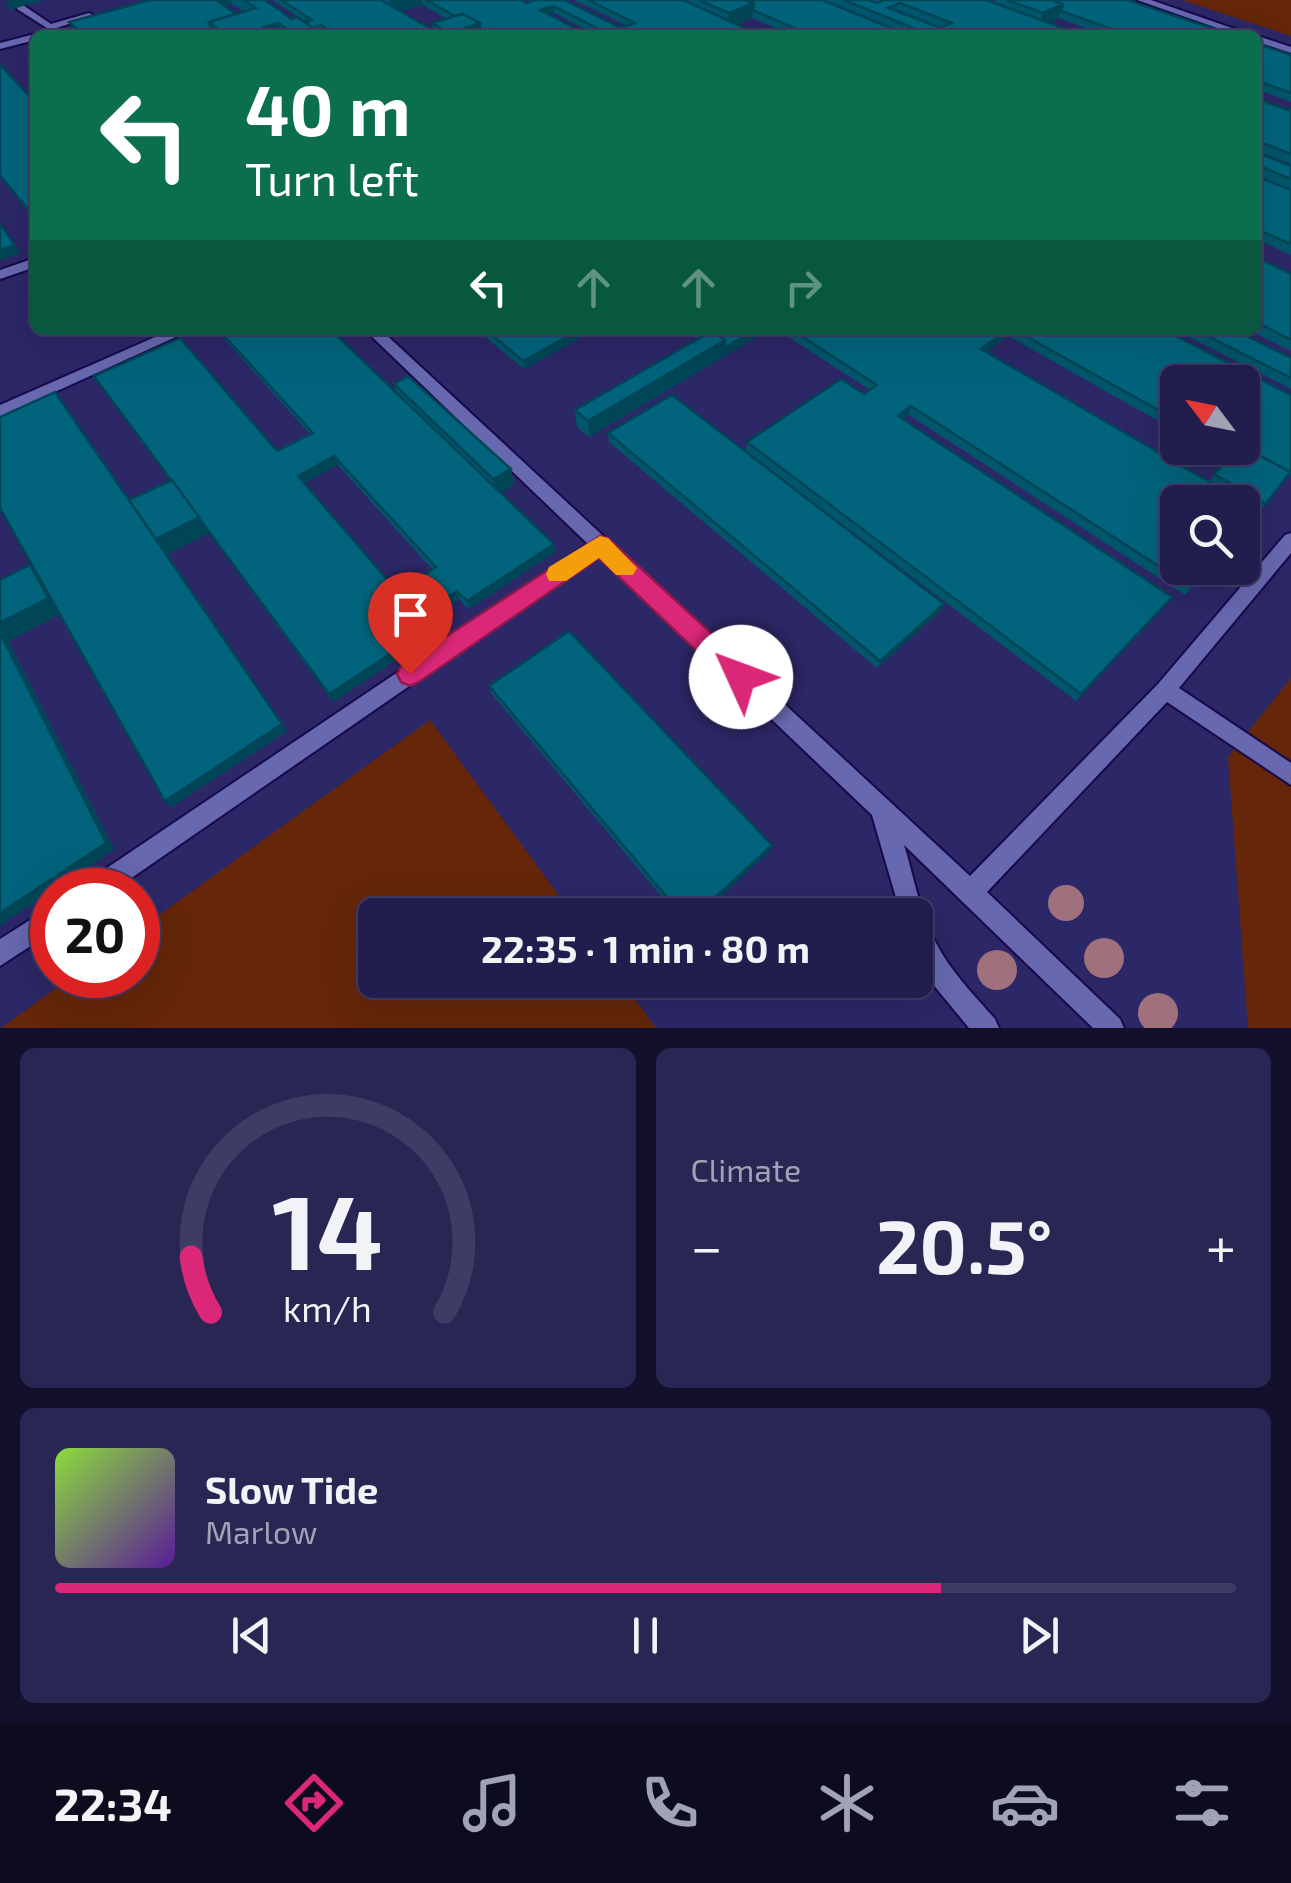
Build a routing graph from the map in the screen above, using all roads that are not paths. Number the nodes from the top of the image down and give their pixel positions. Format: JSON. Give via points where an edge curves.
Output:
{"nodes":[{"id":1,"x":1142,"y":0,"type":"edge"},
{"id":2,"x":36,"y":2,"type":"dead end"},
{"id":3,"x":20,"y":6,"type":"dead end"},
{"id":4,"x":102,"y":13,"type":"edge"},
{"id":5,"x":50,"y":30,"type":"edge"},
{"id":6,"x":51,"y":30,"type":"edge"},
{"id":7,"x":57,"y":30,"type":"edge"},
{"id":8,"x":1232,"y":30,"type":"edge"},
{"id":9,"x":30,"y":38,"type":"edge"},
{"id":10,"x":1262,"y":39,"type":"edge"},
{"id":11,"x":0,"y":46,"type":"edge"},
{"id":12,"x":1291,"y":50,"type":"edge"},
{"id":13,"x":30,"y":264,"type":"edge"},
{"id":14,"x":0,"y":276,"type":"edge"},
{"id":15,"x":172,"y":335,"type":"edge"},
{"id":16,"x":377,"y":335,"type":"edge"},
{"id":17,"x":0,"y":410,"type":"edge"},
{"id":18,"x":1291,"y":540,"type":"edge"},
{"id":19,"x":600,"y":545,"type":"junction"},
{"id":20,"x":1165,"y":690,"type":"junction"},
{"id":21,"x":1291,"y":774,"type":"edge"},
{"id":22,"x":882,"y":809,"type":"junction"},
{"id":23,"x":126,"y":868,"type":"edge"},
{"id":24,"x":970,"y":892,"type":"junction"},
{"id":25,"x":907,"y":898,"type":"edge"},
{"id":26,"x":30,"y":933,"type":"edge"},
{"id":27,"x":0,"y":954,"type":"edge"},
{"id":28,"x":933,"y":960,"type":"edge"},
{"id":29,"x":986,"y":1028,"type":"edge"},
{"id":30,"x":1111,"y":1028,"type":"edge"}],
"edges":[{"from":1,"to":8,"type":"lane"},
{"from":2,"to":6,"type":"lane"},
{"from":3,"to":5,"type":"lane"},
{"from":4,"to":7,"type":"lane"},
{"from":9,"to":11,"type":"lane"},
{"from":10,"to":12,"type":"lane"},
{"from":13,"to":14,"type":"lane"},
{"from":15,"to":17,"type":"lane"},
{"from":16,"to":19,"type":"lane"},
{"from":18,"to":20,"type":"lane"},
{"from":19,"to":22,"type":"lane"},
{"from":19,"to":23,"type":"lane"},
{"from":20,"to":21,"type":"lane"},
{"from":20,"to":24,"type":"lane"},
{"from":22,"to":24,"type":"lane"},
{"from":22,"to":25,"type":"lane"},
{"from":24,"to":30,"type":"lane"},
{"from":26,"to":27,"type":"lane"},
{"from":28,"to":29,"type":"lane"}]}
